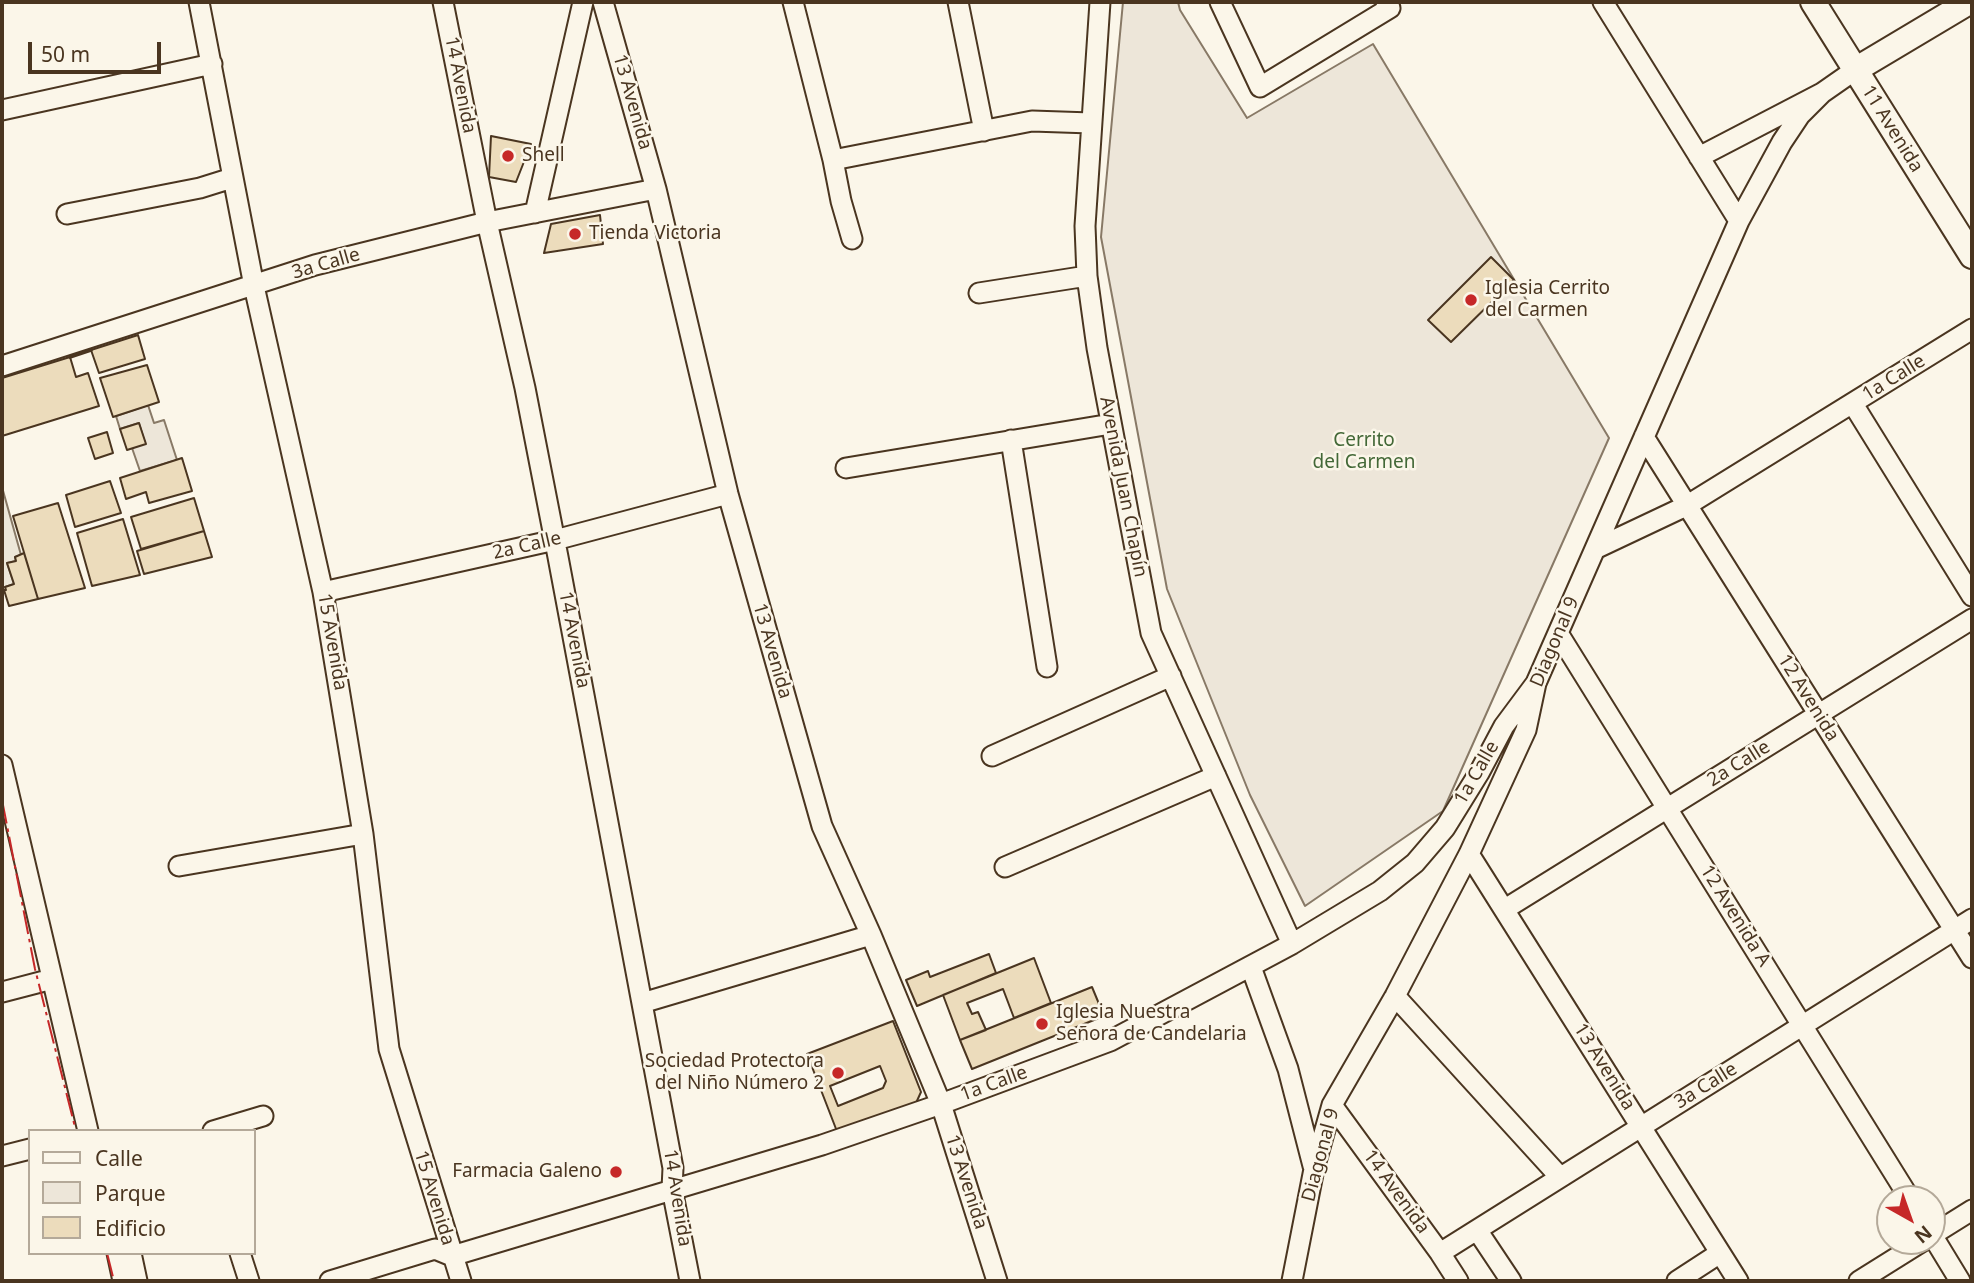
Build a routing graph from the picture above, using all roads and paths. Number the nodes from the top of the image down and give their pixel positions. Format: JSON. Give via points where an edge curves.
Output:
{"nodes":[{"id":1,"x":199,"y":2,"type":"edge"},
{"id":2,"x":443,"y":2,"type":"edge"},
{"id":3,"x":583,"y":2,"type":"edge"},
{"id":4,"x":604,"y":2,"type":"edge"},
{"id":5,"x":793,"y":2,"type":"edge"},
{"id":6,"x":958,"y":2,"type":"edge"},
{"id":7,"x":1100,"y":2,"type":"edge"},
{"id":8,"x":1220,"y":2,"type":"edge"},
{"id":9,"x":1603,"y":2,"type":"edge"},
{"id":10,"x":1812,"y":2,"type":"edge"},
{"id":11,"x":1969,"y":2,"type":"edge"},
{"id":12,"x":1388,"y":5,"type":"edge"},
{"id":13,"x":212,"y":64,"type":"junction"},
{"id":14,"x":1855,"y":70,"type":"junction"},
{"id":15,"x":1822,"y":93,"type":"junction"},
{"id":16,"x":2,"y":110,"type":"edge"},
{"id":17,"x":1091,"y":123,"type":"junction"},
{"id":18,"x":984,"y":131,"type":"junction"},
{"id":19,"x":1699,"y":157,"type":"junction"},
{"id":20,"x":833,"y":160,"type":"junction"},
{"id":21,"x":232,"y":178,"type":"junction"},
{"id":22,"x":656,"y":189,"type":"junction"},
{"id":23,"x":535,"y":213,"type":"junction"},
{"id":24,"x":67,"y":214,"type":"dead end"},
{"id":25,"x":1739,"y":220,"type":"junction"},
{"id":26,"x":487,"y":222,"type":"junction"},
{"id":27,"x":852,"y":239,"type":"dead end"},
{"id":28,"x":1972,"y":256,"type":"edge"},
{"id":29,"x":1087,"y":276,"type":"junction"},
{"id":30,"x":254,"y":286,"type":"junction"},
{"id":31,"x":979,"y":293,"type":"dead end"},
{"id":32,"x":1972,"y":329,"type":"edge"},
{"id":33,"x":2,"y":366,"type":"edge"},
{"id":34,"x":1853,"y":404,"type":"junction"},
{"id":35,"x":1111,"y":424,"type":"junction"},
{"id":36,"x":1644,"y":437,"type":"junction"},
{"id":37,"x":1011,"y":440,"type":"junction"},
{"id":38,"x":846,"y":468,"type":"dead end"},
{"id":39,"x":728,"y":494,"type":"junction"},
{"id":40,"x":1686,"y":506,"type":"junction"},
{"id":41,"x":555,"y":540,"type":"junction"},
{"id":42,"x":1595,"y":549,"type":"junction"},
{"id":43,"x":323,"y":592,"type":"junction"},
{"id":44,"x":1972,"y":596,"type":"edge"},
{"id":45,"x":1972,"y":619,"type":"edge"},
{"id":46,"x":1558,"y":633,"type":"junction"},
{"id":47,"x":1047,"y":667,"type":"dead end"},
{"id":48,"x":1171,"y":676,"type":"junction"},
{"id":49,"x":1536,"y":683,"type":"junction"},
{"id":50,"x":1818,"y":715,"type":"junction"},
{"id":51,"x":992,"y":757,"type":"dead end"},
{"id":52,"x":2,"y":765,"type":"edge"},
{"id":53,"x":1216,"y":776,"type":"junction"},
{"id":54,"x":1668,"y":808,"type":"junction"},
{"id":55,"x":8,"y":825,"type":"edge"},
{"id":56,"x":363,"y":834,"type":"junction"},
{"id":57,"x":1469,"y":854,"type":"junction"},
{"id":58,"x":179,"y":866,"type":"dead end"},
{"id":59,"x":1006,"y":867,"type":"dead end"},
{"id":60,"x":1505,"y":909,"type":"junction"},
{"id":61,"x":1972,"y":919,"type":"edge"},
{"id":62,"x":1955,"y":930,"type":"junction"},
{"id":63,"x":871,"y":935,"type":"junction"},
{"id":64,"x":1292,"y":944,"type":"junction"},
{"id":65,"x":1972,"y":958,"type":"edge"},
{"id":66,"x":1251,"y":967,"type":"junction"},
{"id":67,"x":52,"y":979,"type":"junction"},
{"id":68,"x":2,"y":992,"type":"edge"},
{"id":69,"x":1395,"y":996,"type":"junction"},
{"id":70,"x":642,"y":1003,"type":"junction"},
{"id":71,"x":1803,"y":1025,"type":"junction"},
{"id":72,"x":941,"y":1104,"type":"junction"},
{"id":73,"x":1332,"y":1105,"type":"junction"},
{"id":74,"x":263,"y":1116,"type":"dead end"},
{"id":75,"x":1641,"y":1127,"type":"junction"},
{"id":76,"x":88,"y":1129,"type":"edge"},
{"id":77,"x":220,"y":1129,"type":"edge"},
{"id":78,"x":28,"y":1150,"type":"edge"},
{"id":79,"x":2,"y":1156,"type":"edge"},
{"id":80,"x":1314,"y":1169,"type":"junction"},
{"id":81,"x":1560,"y":1177,"type":"junction"},
{"id":82,"x":1901,"y":1185,"type":"edge"},
{"id":83,"x":672,"y":1189,"type":"junction"},
{"id":84,"x":1972,"y":1210,"type":"edge"},
{"id":85,"x":1946,"y":1226,"type":"edge"},
{"id":86,"x":1477,"y":1230,"type":"junction"},
{"id":87,"x":1440,"y":1253,"type":"junction"},
{"id":88,"x":1720,"y":1253,"type":"junction"},
{"id":89,"x":117,"y":1255,"type":"edge"},
{"id":90,"x":131,"y":1255,"type":"edge"},
{"id":91,"x":241,"y":1255,"type":"edge"},
{"id":92,"x":1900,"y":1255,"type":"edge"},
{"id":93,"x":1944,"y":1255,"type":"edge"},
{"id":94,"x":452,"y":1256,"type":"junction"},
{"id":95,"x":123,"y":1281,"type":"edge"},
{"id":96,"x":137,"y":1281,"type":"edge"},
{"id":97,"x":249,"y":1281,"type":"edge"},
{"id":98,"x":330,"y":1281,"type":"edge"},
{"id":99,"x":461,"y":1281,"type":"edge"},
{"id":100,"x":690,"y":1281,"type":"edge"},
{"id":101,"x":998,"y":1281,"type":"edge"},
{"id":102,"x":1292,"y":1281,"type":"edge"},
{"id":103,"x":1458,"y":1281,"type":"edge"},
{"id":104,"x":1511,"y":1281,"type":"edge"},
{"id":105,"x":1677,"y":1281,"type":"edge"},
{"id":106,"x":1738,"y":1281,"type":"edge"},
{"id":107,"x":1858,"y":1281,"type":"edge"},
{"id":108,"x":1960,"y":1281,"type":"edge"}],
"edges":[{"from":1,"to":13,"type":"street","name":"15 Avenida"},
{"from":2,"to":26,"type":"street","name":"14 Avenida"},
{"from":3,"to":23,"type":"street"},
{"from":4,"to":22,"type":"street","name":"13 Avenida"},
{"from":5,"to":20,"type":"street"},
{"from":6,"to":18,"type":"street"},
{"from":7,"to":17,"type":"street","name":"Avenida Juan Chapín"},
{"from":8,"to":12,"type":"street","via":[[1260,87]]},
{"from":9,"to":19,"type":"street"},
{"from":10,"to":14,"type":"main road","name":"11 Avenida"},
{"from":11,"to":14,"type":"main road"},
{"from":13,"to":16,"type":"street"},
{"from":13,"to":21,"type":"street","name":"15 Avenida"},
{"from":14,"to":15,"type":"street"},
{"from":14,"to":28,"type":"main road","name":"11 Avenida"},
{"from":15,"to":19,"type":"street"},
{"from":15,"to":25,"type":"street","name":"Diagonal 9","via":[[1782,142]]},
{"from":17,"to":18,"type":"street","via":[[1032,121]]},
{"from":17,"to":29,"type":"street","name":"Avenida Juan Chapín"},
{"from":18,"to":20,"type":"street"},
{"from":19,"to":25,"type":"street"},
{"from":20,"to":27,"type":"street"},
{"from":21,"to":24,"type":"street"},
{"from":21,"to":30,"type":"street","name":"15 Avenida"},
{"from":22,"to":23,"type":"street","name":"3a Calle"},
{"from":22,"to":39,"type":"street","name":"13 Avenida"},
{"from":23,"to":26,"type":"street","name":"3a Calle"},
{"from":25,"to":36,"type":"street","name":"Diagonal 9"},
{"from":26,"to":30,"type":"street","name":"3a Calle","via":[[315,265]]},
{"from":26,"to":41,"type":"street","name":"14 Avenida"},
{"from":29,"to":31,"type":"street"},
{"from":29,"to":35,"type":"street","name":"Avenida Juan Chapín"},
{"from":30,"to":33,"type":"street","name":"3a Calle"},
{"from":30,"to":43,"type":"street","name":"15 Avenida"},
{"from":32,"to":34,"type":"street","name":"1a Calle"},
{"from":34,"to":40,"type":"street","name":"1a Calle"},
{"from":34,"to":44,"type":"street"},
{"from":35,"to":37,"type":"street"},
{"from":35,"to":48,"type":"street","name":"Avenida Juan Chapín","via":[[1151,633]]},
{"from":36,"to":40,"type":"street","name":"12 Avenida"},
{"from":36,"to":42,"type":"street","name":"Diagonal 9"},
{"from":37,"to":38,"type":"street"},
{"from":37,"to":47,"type":"street"},
{"from":39,"to":41,"type":"street","name":"2a Calle"},
{"from":39,"to":63,"type":"street","name":"13 Avenida","via":[[822,826]]},
{"from":40,"to":42,"type":"street","name":"1a Calle"},
{"from":40,"to":50,"type":"street","name":"12 Avenida"},
{"from":41,"to":43,"type":"street","name":"2a Calle"},
{"from":41,"to":70,"type":"street","name":"14 Avenida"},
{"from":42,"to":46,"type":"street","name":"Diagonal 9"},
{"from":43,"to":56,"type":"street","name":"15 Avenida"},
{"from":45,"to":50,"type":"street","name":"2a Calle"},
{"from":46,"to":49,"type":"street","name":"Diagonal 9"},
{"from":46,"to":54,"type":"street","name":"12 Avenida A"},
{"from":48,"to":51,"type":"street"},
{"from":48,"to":53,"type":"street","name":"Avenida Juan Chapín"},
{"from":49,"to":57,"type":"street","name":"Diagonal 9","via":[[1526,730]]},
{"from":49,"to":64,"type":"street","name":"1a Calle","via":[[1504,726],[1445,828],[1415,863],[1380,891]]},
{"from":50,"to":54,"type":"street","name":"2a Calle"},
{"from":50,"to":62,"type":"street","name":"12 Avenida"},
{"from":52,"to":55,"type":"street"},
{"from":53,"to":59,"type":"street"},
{"from":53,"to":64,"type":"street","name":"Avenida Juan Chapín"},
{"from":54,"to":60,"type":"street","name":"2a Calle"},
{"from":54,"to":71,"type":"street","name":"12 Avenida A"},
{"from":55,"to":67,"type":"street"},
{"from":56,"to":58,"type":"street"},
{"from":56,"to":94,"type":"street","name":"15 Avenida","via":[[389,1049]]},
{"from":57,"to":60,"type":"street","name":"13 Avenida"},
{"from":57,"to":69,"type":"street","name":"Diagonal 9"},
{"from":60,"to":75,"type":"street","name":"13 Avenida"},
{"from":61,"to":62,"type":"street","name":"3a Calle"},
{"from":62,"to":65,"type":"street","name":"12 Avenida"},
{"from":62,"to":71,"type":"street","name":"3a Calle"},
{"from":63,"to":70,"type":"street"},
{"from":63,"to":72,"type":"street","name":"13 Avenida"},
{"from":64,"to":66,"type":"street","name":"1a Calle"},
{"from":66,"to":72,"type":"street","name":"1a Calle","via":[[1110,1041]]},
{"from":66,"to":80,"type":"street","via":[[1289,1069]]},
{"from":67,"to":68,"type":"street"},
{"from":67,"to":76,"type":"street"},
{"from":69,"to":73,"type":"street","name":"Diagonal 9"},
{"from":69,"to":81,"type":"street"},
{"from":70,"to":83,"type":"street","name":"14 Avenida","via":[[673,1168]]},
{"from":71,"to":75,"type":"street","name":"3a Calle"},
{"from":71,"to":82,"type":"street","name":"12 Avenida A"},
{"from":72,"to":83,"type":"street","name":"1a Calle"},
{"from":72,"to":101,"type":"street","name":"13 Avenida"},
{"from":73,"to":80,"type":"street","name":"Diagonal 9"},
{"from":73,"to":87,"type":"street","name":"14 Avenida"},
{"from":74,"to":77,"type":"street"},
{"from":75,"to":81,"type":"street","name":"3a Calle"},
{"from":75,"to":88,"type":"street","name":"13 Avenida"},
{"from":78,"to":79,"type":"street"},
{"from":80,"to":102,"type":"street","name":"Diagonal 9"},
{"from":81,"to":86,"type":"street","name":"3a Calle"},
{"from":83,"to":94,"type":"street","name":"1a Calle"},
{"from":83,"to":100,"type":"street","name":"14 Avenida"},
{"from":84,"to":85,"type":"street"},
{"from":86,"to":87,"type":"street","name":"3a Calle"},
{"from":86,"to":104,"type":"street"},
{"from":87,"to":103,"type":"street","name":"14 Avenida"},
{"from":88,"to":105,"type":"street"},
{"from":88,"to":106,"type":"street","name":"13 Avenida"},
{"from":89,"to":95,"type":"street"},
{"from":90,"to":96,"type":"street"},
{"from":91,"to":97,"type":"street"},
{"from":92,"to":107,"type":"street"},
{"from":93,"to":108,"type":"street"},
{"from":94,"to":98,"type":"street","name":"1a Calle","via":[[435,1249]]},
{"from":94,"to":99,"type":"street","name":"15 Avenida"}]}
